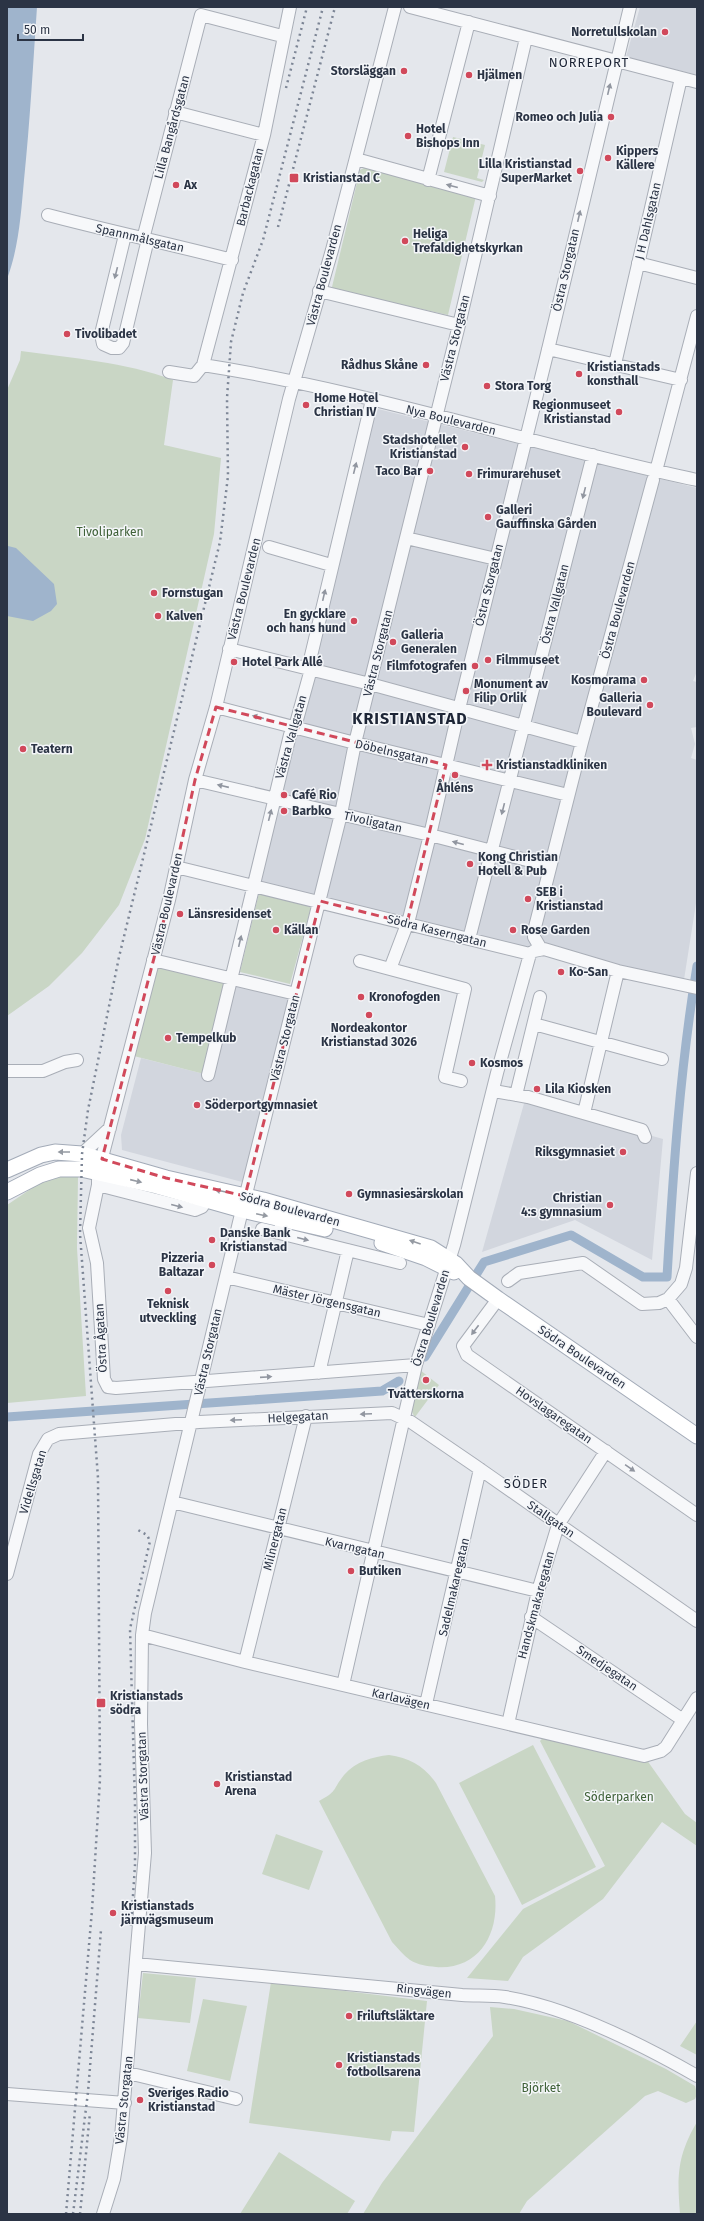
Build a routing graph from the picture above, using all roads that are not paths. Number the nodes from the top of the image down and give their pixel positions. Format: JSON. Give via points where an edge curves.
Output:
{"nodes":[{"id":1,"x":290,"y":7,"type":"edge"},
{"id":2,"x":395,"y":7,"type":"edge"},
{"id":3,"x":410,"y":7,"type":"edge"},
{"id":4,"x":630,"y":7,"type":"edge"},
{"id":5,"x":469,"y":22,"type":"junction"},
{"id":6,"x":282,"y":36,"type":"junction"},
{"id":7,"x":526,"y":38,"type":"junction"},
{"id":8,"x":616,"y":60,"type":"junction"},
{"id":9,"x":681,"y":78,"type":"junction"},
{"id":10,"x":697,"y":82,"type":"edge"},
{"id":11,"x":175,"y":112,"type":"junction"},
{"id":12,"x":264,"y":135,"type":"junction"},
{"id":13,"x":356,"y":159,"type":"junction"},
{"id":14,"x":428,"y":180,"type":"junction"},
{"id":15,"x":490,"y":196,"type":"junction"},
{"id":16,"x":48,"y":215,"type":"dead end"},
{"id":17,"x":125,"y":235,"type":"junction"},
{"id":18,"x":145,"y":239,"type":"junction"},
{"id":19,"x":232,"y":260,"type":"junction"},
{"id":20,"x":638,"y":263,"type":"junction"},
{"id":21,"x":697,"y":278,"type":"edge"},
{"id":22,"x":319,"y":291,"type":"junction"},
{"id":23,"x":697,"y":316,"type":"edge"},
{"id":24,"x":459,"y":325,"type":"junction"},
{"id":25,"x":548,"y":349,"type":"junction"},
{"id":26,"x":615,"y":364,"type":"junction"},
{"id":27,"x":203,"y":365,"type":"junction"},
{"id":28,"x":169,"y":372,"type":"dead end"},
{"id":29,"x":681,"y":380,"type":"junction"},
{"id":30,"x":293,"y":382,"type":"junction"},
{"id":31,"x":372,"y":400,"type":"junction"},
{"id":32,"x":435,"y":415,"type":"junction"},
{"id":33,"x":526,"y":438,"type":"junction"},
{"id":34,"x":594,"y":455,"type":"junction"},
{"id":35,"x":655,"y":475,"type":"junction"},
{"id":36,"x":697,"y":480,"type":"edge"},
{"id":37,"x":406,"y":538,"type":"junction"},
{"id":38,"x":269,"y":547,"type":"dead end"},
{"id":39,"x":496,"y":559,"type":"junction"},
{"id":40,"x":331,"y":564,"type":"junction"},
{"id":41,"x":230,"y":649,"type":"junction"},
{"id":42,"x":311,"y":669,"type":"junction"},
{"id":43,"x":370,"y":684,"type":"junction"},
{"id":44,"x":216,"y":707,"type":"junction"},
{"id":45,"x":459,"y":709,"type":"junction"},
{"id":46,"x":524,"y":726,"type":"junction"},
{"id":47,"x":295,"y":727,"type":"junction"},
{"id":48,"x":582,"y":742,"type":"junction"},
{"id":49,"x":356,"y":743,"type":"junction"},
{"id":50,"x":446,"y":765,"type":"junction"},
{"id":51,"x":196,"y":780,"type":"junction"},
{"id":52,"x":510,"y":780,"type":"junction"},
{"id":53,"x":568,"y":795,"type":"junction"},
{"id":54,"x":274,"y":798,"type":"junction"},
{"id":55,"x":341,"y":814,"type":"junction"},
{"id":56,"x":430,"y":835,"type":"junction"},
{"id":57,"x":492,"y":852,"type":"junction"},
{"id":58,"x":550,"y":866,"type":"junction"},
{"id":59,"x":176,"y":867,"type":"junction"},
{"id":60,"x":253,"y":886,"type":"junction"},
{"id":61,"x":320,"y":901,"type":"junction"},
{"id":62,"x":407,"y":923,"type":"junction"},
{"id":63,"x":469,"y":939,"type":"junction"},
{"id":64,"x":535,"y":952,"type":"junction"},
{"id":65,"x":153,"y":960,"type":"junction"},
{"id":66,"x":360,"y":961,"type":"dead end"},
{"id":67,"x":390,"y":969,"type":"junction"},
{"id":68,"x":618,"y":971,"type":"junction"},
{"id":69,"x":232,"y":979,"type":"junction"},
{"id":70,"x":697,"y":988,"type":"edge"},
{"id":71,"x":296,"y":994,"type":"junction"},
{"id":72,"x":540,"y":997,"type":"dead end"},
{"id":73,"x":534,"y":1024,"type":"junction"},
{"id":74,"x":602,"y":1043,"type":"junction"},
{"id":75,"x":662,"y":1059,"type":"dead end"},
{"id":76,"x":77,"y":1060,"type":"dead end"},
{"id":77,"x":7,"y":1071,"type":"edge"},
{"id":78,"x":208,"y":1075,"type":"dead end"},
{"id":79,"x":461,"y":1081,"type":"dead end"},
{"id":80,"x":494,"y":1091,"type":"junction"},
{"id":81,"x":516,"y":1095,"type":"junction"},
{"id":82,"x":584,"y":1113,"type":"junction"},
{"id":83,"x":111,"y":1127,"type":"junction"},
{"id":84,"x":645,"y":1137,"type":"dead end"},
{"id":85,"x":82,"y":1154,"type":"junction"},
{"id":86,"x":7,"y":1170,"type":"edge"},
{"id":87,"x":100,"y":1172,"type":"junction"},
{"id":88,"x":697,"y":1173,"type":"edge"},
{"id":89,"x":7,"y":1192,"type":"edge"},
{"id":90,"x":243,"y":1203,"type":"junction"},
{"id":91,"x":281,"y":1226,"type":"junction"},
{"id":92,"x":262,"y":1229,"type":"dead end"},
{"id":93,"x":348,"y":1250,"type":"junction"},
{"id":94,"x":400,"y":1263,"type":"dead end"},
{"id":95,"x":448,"y":1264,"type":"junction"},
{"id":96,"x":226,"y":1277,"type":"junction"},
{"id":97,"x":508,"y":1281,"type":"dead end"},
{"id":98,"x":498,"y":1299,"type":"junction"},
{"id":99,"x":668,"y":1299,"type":"junction"},
{"id":100,"x":336,"y":1303,"type":"junction"},
{"id":101,"x":429,"y":1326,"type":"junction"},
{"id":102,"x":697,"y":1337,"type":"edge"},
{"id":103,"x":416,"y":1365,"type":"junction"},
{"id":104,"x":319,"y":1373,"type":"junction"},
{"id":105,"x":199,"y":1387,"type":"junction"},
{"id":106,"x":306,"y":1416,"type":"junction"},
{"id":107,"x":404,"y":1418,"type":"junction"},
{"id":108,"x":192,"y":1420,"type":"junction"},
{"id":109,"x":697,"y":1436,"type":"edge"},
{"id":110,"x":606,"y":1451,"type":"junction"},
{"id":111,"x":480,"y":1469,"type":"junction"},
{"id":112,"x":172,"y":1502,"type":"junction"},
{"id":113,"x":697,"y":1515,"type":"edge"},
{"id":114,"x":558,"y":1525,"type":"junction"},
{"id":115,"x":278,"y":1529,"type":"junction"},
{"id":116,"x":374,"y":1552,"type":"junction"},
{"id":117,"x":457,"y":1572,"type":"junction"},
{"id":118,"x":7,"y":1574,"type":"edge"},
{"id":119,"x":538,"y":1591,"type":"junction"},
{"id":120,"x":531,"y":1617,"type":"junction"},
{"id":121,"x":697,"y":1621,"type":"edge"},
{"id":122,"x":142,"y":1635,"type":"junction"},
{"id":123,"x":245,"y":1662,"type":"junction"},
{"id":124,"x":343,"y":1685,"type":"junction"},
{"id":125,"x":697,"y":1698,"type":"edge"},
{"id":126,"x":426,"y":1704,"type":"junction"},
{"id":127,"x":683,"y":1720,"type":"junction"},
{"id":128,"x":508,"y":1724,"type":"junction"},
{"id":129,"x":136,"y":1964,"type":"junction"},
{"id":130,"x":128,"y":2073,"type":"junction"},
{"id":131,"x":697,"y":2076,"type":"edge"},
{"id":132,"x":7,"y":2094,"type":"edge"},
{"id":133,"x":236,"y":2099,"type":"dead end"},
{"id":134,"x":125,"y":2103,"type":"junction"},
{"id":135,"x":103,"y":2214,"type":"edge"}],
"edges":[{"from":1,"to":6,"type":"street","name":"Barbackagatan"},
{"from":2,"to":13,"type":"street","name":"Västra Boulevarden"},
{"from":3,"to":5,"type":"street"},
{"from":4,"to":8,"type":"street","name":"Östra Storgatan"},
{"from":5,"to":7,"type":"street"},
{"from":5,"to":14,"type":"street"},
{"from":6,"to":11,"type":"street","name":"Lilla Bangårdsgatan","via":[[202,15]]},
{"from":6,"to":12,"type":"street","name":"Barbackagatan"},
{"from":7,"to":8,"type":"street"},
{"from":7,"to":15,"type":"street","name":"Västra Storgatan"},
{"from":8,"to":9,"type":"street"},
{"from":25,"to":8,"type":"street","name":"Östra Storgatan","one_way":true},
{"from":9,"to":10,"type":"street"},
{"from":9,"to":20,"type":"street","name":"J H Dahlsgatan"},
{"from":11,"to":12,"type":"street"},
{"from":11,"to":18,"type":"street","name":"Lilla Bangårdsgatan"},
{"from":12,"to":19,"type":"street","name":"Barbackagatan"},
{"from":13,"to":14,"type":"street"},
{"from":13,"to":22,"type":"street","name":"Västra Boulevarden"},
{"from":15,"to":14,"type":"street","one_way":true},
{"from":15,"to":24,"type":"street","name":"Västra Storgatan"},
{"from":16,"to":17,"type":"street","name":"Spannmålsgatan"},
{"from":17,"to":18,"type":"street","name":"Spannmålsgatan"},
{"from":17,"to":18,"type":"street","name":"Lilla Bangårdsgatan","one_way":true,"via":[[101,334],[103,344],[112,348],[119,348],[123,343]]},
{"from":18,"to":19,"type":"street","name":"Spannmålsgatan"},
{"from":19,"to":27,"type":"street","name":"Barbackagatan"},
{"from":20,"to":21,"type":"street"},
{"from":20,"to":26,"type":"street","name":"J H Dahlsgatan"},
{"from":22,"to":24,"type":"street"},
{"from":22,"to":30,"type":"street","name":"Västra Boulevarden"},
{"from":23,"to":29,"type":"street","name":"Östra Boulevarden"},
{"from":24,"to":32,"type":"street","name":"Västra Storgatan"},
{"from":25,"to":26,"type":"street"},
{"from":25,"to":33,"type":"street","name":"Östra Storgatan"},
{"from":26,"to":29,"type":"street"},
{"from":27,"to":28,"type":"street","via":[[194,376]]},
{"from":27,"to":30,"type":"street","name":"Nya Boulevarden"},
{"from":29,"to":35,"type":"street","name":"Östra Boulevarden"},
{"from":30,"to":31,"type":"street","name":"Nya Boulevarden"},
{"from":30,"to":41,"type":"street","name":"Västra Boulevarden"},
{"from":31,"to":32,"type":"street","name":"Nya Boulevarden"},
{"from":40,"to":31,"type":"street","name":"Västra Vallgatan","one_way":true},
{"from":32,"to":33,"type":"street","name":"Nya Boulevarden"},
{"from":32,"to":37,"type":"street","name":"Västra Storgatan"},
{"from":33,"to":34,"type":"street","name":"Nya Boulevarden"},
{"from":33,"to":39,"type":"street","name":"Östra Storgatan"},
{"from":34,"to":35,"type":"street","name":"Nya Boulevarden"},
{"from":34,"to":46,"type":"street","name":"Östra Vallgatan","one_way":true},
{"from":35,"to":36,"type":"street","name":"Nya Boulevarden"},
{"from":35,"to":48,"type":"street","name":"Östra Boulevarden"},
{"from":37,"to":39,"type":"street"},
{"from":37,"to":43,"type":"street","name":"Västra Storgatan"},
{"from":38,"to":40,"type":"street"},
{"from":39,"to":45,"type":"street","name":"Östra Storgatan"},
{"from":42,"to":40,"type":"street","name":"Västra Vallgatan","one_way":true,"via":[[310,660]]},
{"from":41,"to":42,"type":"street"},
{"from":41,"to":44,"type":"street","name":"Västra Boulevarden"},
{"from":42,"to":43,"type":"street"},
{"from":42,"to":47,"type":"street","name":"Västra Vallgatan"},
{"from":43,"to":45,"type":"street"},
{"from":43,"to":49,"type":"street","name":"Västra Storgatan"},
{"from":47,"to":44,"type":"street","name":"Döbelnsgatan","one_way":true},
{"from":44,"to":51,"type":"street","name":"Västra Boulevarden"},
{"from":45,"to":46,"type":"street"},
{"from":45,"to":50,"type":"street","name":"Östra Storgatan"},
{"from":46,"to":48,"type":"street"},
{"from":46,"to":52,"type":"street","name":"Östra Vallgatan"},
{"from":47,"to":49,"type":"street","name":"Döbelnsgatan"},
{"from":47,"to":54,"type":"street","name":"Västra Vallgatan","via":[[290,735]]},
{"from":48,"to":53,"type":"street","name":"Östra Boulevarden"},
{"from":49,"to":50,"type":"street","name":"Döbelnsgatan"},
{"from":49,"to":55,"type":"street","name":"Västra Storgatan"},
{"from":50,"to":52,"type":"street","name":"Döbelnsgatan"},
{"from":50,"to":56,"type":"street","name":"Östra Storgatan"},
{"from":54,"to":51,"type":"street","name":"Tivoligatan","one_way":true},
{"from":51,"to":59,"type":"street","name":"Västra Boulevarden"},
{"from":52,"to":53,"type":"street","name":"Döbelnsgatan"},
{"from":52,"to":57,"type":"street","name":"Östra Vallgatan","one_way":true},
{"from":53,"to":58,"type":"street","name":"Östra Boulevarden"},
{"from":54,"to":55,"type":"street","name":"Tivoligatan"},
{"from":60,"to":54,"type":"street","name":"Västra Vallgatan","one_way":true},
{"from":55,"to":56,"type":"street","name":"Tivoligatan"},
{"from":55,"to":61,"type":"street","name":"Västra Storgatan"},
{"from":57,"to":56,"type":"street","name":"Tivoligatan","one_way":true},
{"from":56,"to":62,"type":"street","name":"Östra Storgatan"},
{"from":57,"to":58,"type":"street","name":"Tivoligatan"},
{"from":57,"to":63,"type":"street","name":"Östra Vallgatan"},
{"from":58,"to":64,"type":"street","name":"Östra Boulevarden","via":[[534,931]]},
{"from":59,"to":60,"type":"street","name":"Södra Kaserngatan"},
{"from":59,"to":65,"type":"street","name":"Västra Boulevarden"},
{"from":60,"to":61,"type":"street","name":"Södra Kaserngatan"},
{"from":69,"to":60,"type":"street","name":"Västra Vallgatan","one_way":true},
{"from":61,"to":62,"type":"street","name":"Södra Kaserngatan"},
{"from":61,"to":71,"type":"street","name":"Västra Storgatan"},
{"from":62,"to":63,"type":"street","name":"Södra Kaserngatan"},
{"from":62,"to":67,"type":"street","name":"Östra Storgatan"},
{"from":63,"to":64,"type":"street","name":"Södra Kaserngatan"},
{"from":64,"to":68,"type":"street","name":"Södra Kaserngatan"},
{"from":64,"to":80,"type":"street","name":"Östra Boulevarden"},
{"from":65,"to":69,"type":"street"},
{"from":65,"to":83,"type":"street","name":"Västra Boulevarden"},
{"from":66,"to":67,"type":"street"},
{"from":67,"to":79,"type":"street","via":[[465,989],[445,1077]]},
{"from":68,"to":70,"type":"street","name":"Södra Kaserngatan"},
{"from":68,"to":74,"type":"street"},
{"from":69,"to":71,"type":"street"},
{"from":69,"to":78,"type":"street","name":"Västra Vallgatan"},
{"from":71,"to":90,"type":"street","name":"Västra Storgatan"},
{"from":72,"to":73,"type":"street"},
{"from":73,"to":74,"type":"street"},
{"from":73,"to":81,"type":"street"},
{"from":74,"to":75,"type":"street"},
{"from":74,"to":82,"type":"street"},
{"from":76,"to":77,"type":"street","via":[[43,1071]]},
{"from":80,"to":81,"type":"street"},
{"from":80,"to":95,"type":"street","name":"Östra Boulevarden"},
{"from":81,"to":82,"type":"street"},
{"from":82,"to":84,"type":"street","via":[[642,1130]]},
{"from":83,"to":85,"type":"street"},
{"from":83,"to":87,"type":"street","name":"Västra Boulevarden"},
{"from":85,"to":86,"type":"main road","one_way":true,"via":[[55,1152]]},
{"from":85,"to":87,"type":"main road"},
{"from":87,"to":89,"type":"main road","via":[[59,1169],[40,1175]]},
{"from":87,"to":90,"type":"main road","name":"Södra Boulevarden","one_way":true,"via":[[206,1200]]},
{"from":90,"to":87,"type":"main road","name":"Södra Boulevarden","one_way":true,"via":[[166,1178]]},
{"from":87,"to":105,"type":"street","name":"Östra Ågatan","via":[[89,1228],[97,1263],[104,1379],[108,1387],[116,1388]]},
{"from":88,"to":99,"type":"street","via":[[686,1268],[681,1284]]},
{"from":90,"to":91,"type":"main road","name":"Södra Boulevarden","one_way":true},
{"from":95,"to":90,"type":"main road","name":"Södra Boulevarden","one_way":true,"via":[[431,1248],[412,1241]]},
{"from":90,"to":96,"type":"street","name":"Västra Storgatan"},
{"from":91,"to":92,"type":"street"},
{"from":91,"to":93,"type":"street","one_way":true},
{"from":91,"to":95,"type":"main road","name":"Södra Boulevarden","via":[[388,1245]]},
{"from":93,"to":94,"type":"street"},
{"from":93,"to":100,"type":"street"},
{"from":95,"to":98,"type":"main road","name":"Södra Boulevarden"},
{"from":95,"to":101,"type":"street","name":"Östra Boulevarden"},
{"from":96,"to":100,"type":"street","name":"Mäster Jörgensgatan"},
{"from":96,"to":105,"type":"street","name":"Västra Storgatan"},
{"from":97,"to":99,"type":"street","via":[[519,1273],[583,1263],[642,1304],[659,1303]]},
{"from":98,"to":109,"type":"main road","name":"Södra Boulevarden"},
{"from":98,"to":110,"type":"street","name":"Hovslagaregatan","one_way":true,"via":[[463,1346],[464,1351]]},
{"from":99,"to":102,"type":"street"},
{"from":100,"to":101,"type":"street","name":"Mäster Jörgensgatan"},
{"from":100,"to":104,"type":"street"},
{"from":101,"to":103,"type":"street","name":"Östra Boulevarden"},
{"from":103,"to":104,"type":"street","name":"Östra Ågatan"},
{"from":103,"to":107,"type":"street","name":"Östra Boulevarden"},
{"from":105,"to":104,"type":"street","name":"Östra Ågatan","one_way":true},
{"from":105,"to":108,"type":"street","name":"Västra Storgatan"},
{"from":107,"to":106,"type":"street","name":"Helgegatan","one_way":true,"via":[[392,1413]]},
{"from":106,"to":108,"type":"street","name":"Helgegatan","one_way":true},
{"from":106,"to":115,"type":"street","name":"Milnergatan"},
{"from":107,"to":111,"type":"street","name":"Stallgatan"},
{"from":107,"to":116,"type":"street","name":"Östra Boulevarden"},
{"from":108,"to":112,"type":"street","name":"Västra Storgatan"},
{"from":108,"to":118,"type":"street","name":"Videllsgatan","via":[[59,1434],[48,1439],[39,1454]]},
{"from":110,"to":113,"type":"street","name":"Hovslagaregatan","one_way":true},
{"from":110,"to":114,"type":"street","name":"Handskmakaregatan"},
{"from":111,"to":114,"type":"street","name":"Stallgatan"},
{"from":111,"to":117,"type":"street","name":"Sadelmakaregatan"},
{"from":112,"to":115,"type":"street","name":"Kvarngatan"},
{"from":112,"to":122,"type":"street","name":"Västra Storgatan"},
{"from":114,"to":119,"type":"street","name":"Handskmakaregatan"},
{"from":114,"to":121,"type":"street","name":"Stallgatan"},
{"from":115,"to":116,"type":"street","name":"Kvarngatan"},
{"from":115,"to":123,"type":"street","name":"Milnergatan"},
{"from":116,"to":117,"type":"street","name":"Kvarngatan"},
{"from":116,"to":124,"type":"street","name":"Östra Boulevarden"},
{"from":117,"to":119,"type":"street","name":"Kvarngatan"},
{"from":117,"to":126,"type":"street","name":"Sadelmakaregatan"},
{"from":119,"to":120,"type":"street","name":"Handskmakaregatan"},
{"from":120,"to":127,"type":"street","name":"Smedjegatan"},
{"from":120,"to":128,"type":"street","name":"Handskmakaregatan"},
{"from":122,"to":123,"type":"street","name":"Karlavägen"},
{"from":122,"to":129,"type":"street","name":"Västra Storgatan","via":[[141,1724],[145,1853]]},
{"from":123,"to":124,"type":"street","name":"Karlavägen"},
{"from":124,"to":126,"type":"street","name":"Karlavägen"},
{"from":125,"to":127,"type":"street"},
{"from":126,"to":128,"type":"street","name":"Karlavägen"},
{"from":127,"to":128,"type":"street","name":"Karlavägen","via":[[661,1751],[644,1756]]},
{"from":129,"to":130,"type":"street","name":"Västra Storgatan"},
{"from":129,"to":131,"type":"street","name":"Ringvägen","via":[[503,1997],[556,2010],[595,2026]]},
{"from":130,"to":133,"type":"street"},
{"from":130,"to":134,"type":"street","name":"Västra Storgatan"},
{"from":132,"to":134,"type":"street"},
{"from":134,"to":135,"type":"street","name":"Västra Storgatan","via":[[114,2179]]}]}
